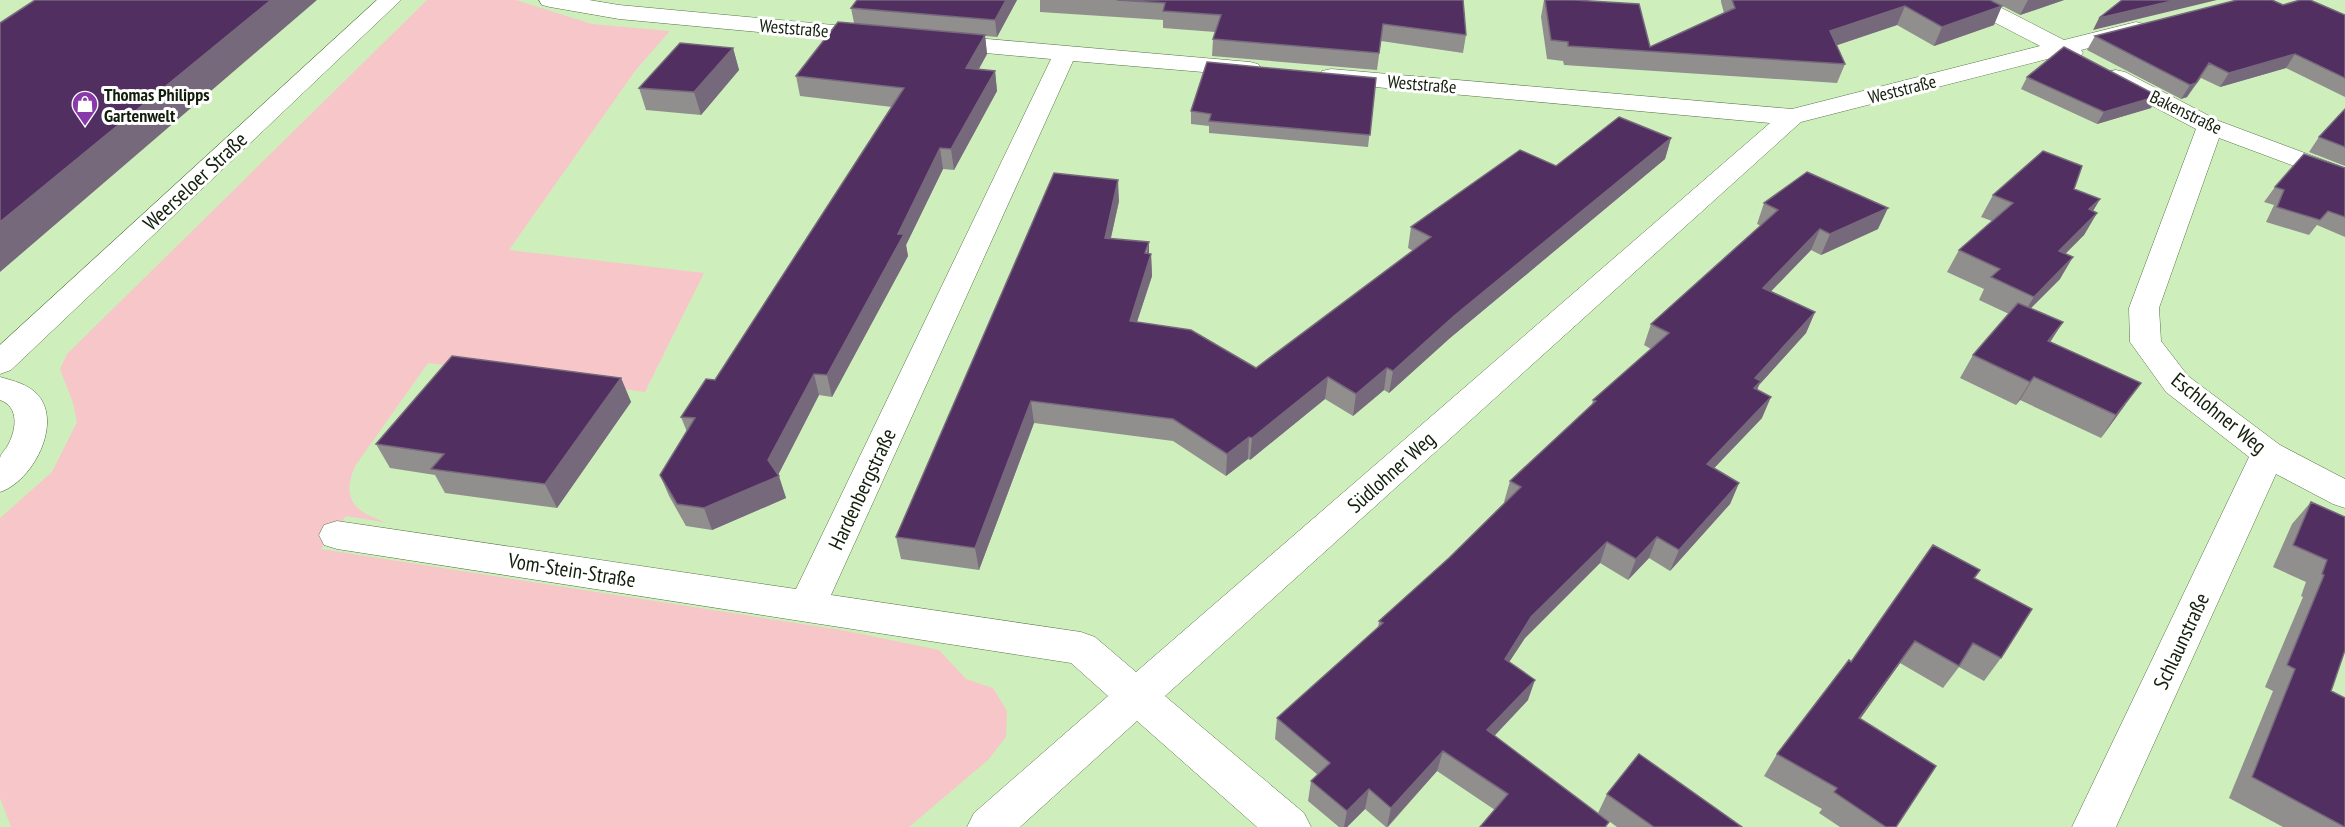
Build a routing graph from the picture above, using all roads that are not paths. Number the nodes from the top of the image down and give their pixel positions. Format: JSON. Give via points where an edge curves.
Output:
{"nodes":[{"id":1,"x":390,"y":0,"type":"edge"},
{"id":2,"x":549,"y":0,"type":"edge"},
{"id":3,"x":735,"y":0,"type":"edge"},
{"id":4,"x":1969,"y":0,"type":"edge"},
{"id":5,"x":719,"y":21,"type":"junction"},
{"id":6,"x":2153,"y":24,"type":"edge"},
{"id":7,"x":898,"y":38,"type":"edge"},
{"id":8,"x":922,"y":40,"type":"edge"},
{"id":9,"x":2061,"y":48,"type":"junction"},
{"id":10,"x":1065,"y":52,"type":"junction"},
{"id":11,"x":1267,"y":70,"type":"edge"},
{"id":12,"x":1303,"y":74,"type":"edge"},
{"id":13,"x":1792,"y":117,"type":"junction"},
{"id":14,"x":2210,"y":126,"type":"junction"},
{"id":15,"x":2345,"y":177,"type":"edge"},
{"id":16,"x":0,"y":363,"type":"edge"},
{"id":17,"x":0,"y":388,"type":"edge"},
{"id":18,"x":2268,"y":454,"type":"junction"},
{"id":19,"x":0,"y":479,"type":"edge"},
{"id":20,"x":2345,"y":495,"type":"edge"},
{"id":21,"x":337,"y":535,"type":"dead end"},
{"id":22,"x":807,"y":606,"type":"junction"},
{"id":23,"x":1139,"y":695,"type":"junction"},
{"id":24,"x":989,"y":827,"type":"edge"},
{"id":25,"x":1289,"y":827,"type":"edge"},
{"id":26,"x":2094,"y":827,"type":"edge"}],
"edges":[{"from":1,"to":16,"type":"street","name":"Weerseloer Straße"},
{"from":2,"to":5,"type":"street","name":"Weststraße","via":[[619,12]]},
{"from":3,"to":5,"type":"street"},
{"from":4,"to":9,"type":"street","name":"Bakenstraße"},
{"from":5,"to":7,"type":"street","name":"Weststraße"},
{"from":6,"to":9,"type":"street","name":"Weststraße"},
{"from":8,"to":10,"type":"street"},
{"from":9,"to":13,"type":"street","name":"Weststraße"},
{"from":9,"to":14,"type":"street","name":"Bakenstraße"},
{"from":10,"to":11,"type":"street"},
{"from":10,"to":22,"type":"street","name":"Hardenbergstraße"},
{"from":12,"to":13,"type":"street","name":"Weststraße"},
{"from":13,"to":23,"type":"street","name":"Südlohner Weg"},
{"from":14,"to":15,"type":"street","name":"Bakenstraße"},
{"from":14,"to":18,"type":"street","name":"Eschlohner Weg","via":[[2144,308],[2146,342],[2177,384]]},
{"from":17,"to":19,"type":"street","via":[[27,402],[33,422],[27,447]]},
{"from":18,"to":20,"type":"street","name":"Eschlohner Weg"},
{"from":18,"to":26,"type":"street","name":"Schlaunstraße"},
{"from":21,"to":22,"type":"street","name":"Vom-Stein-Straße"},
{"from":22,"to":23,"type":"street","via":[[1081,648]]},
{"from":23,"to":24,"type":"street","name":"Südlohner Weg"},
{"from":23,"to":25,"type":"street"}]}
